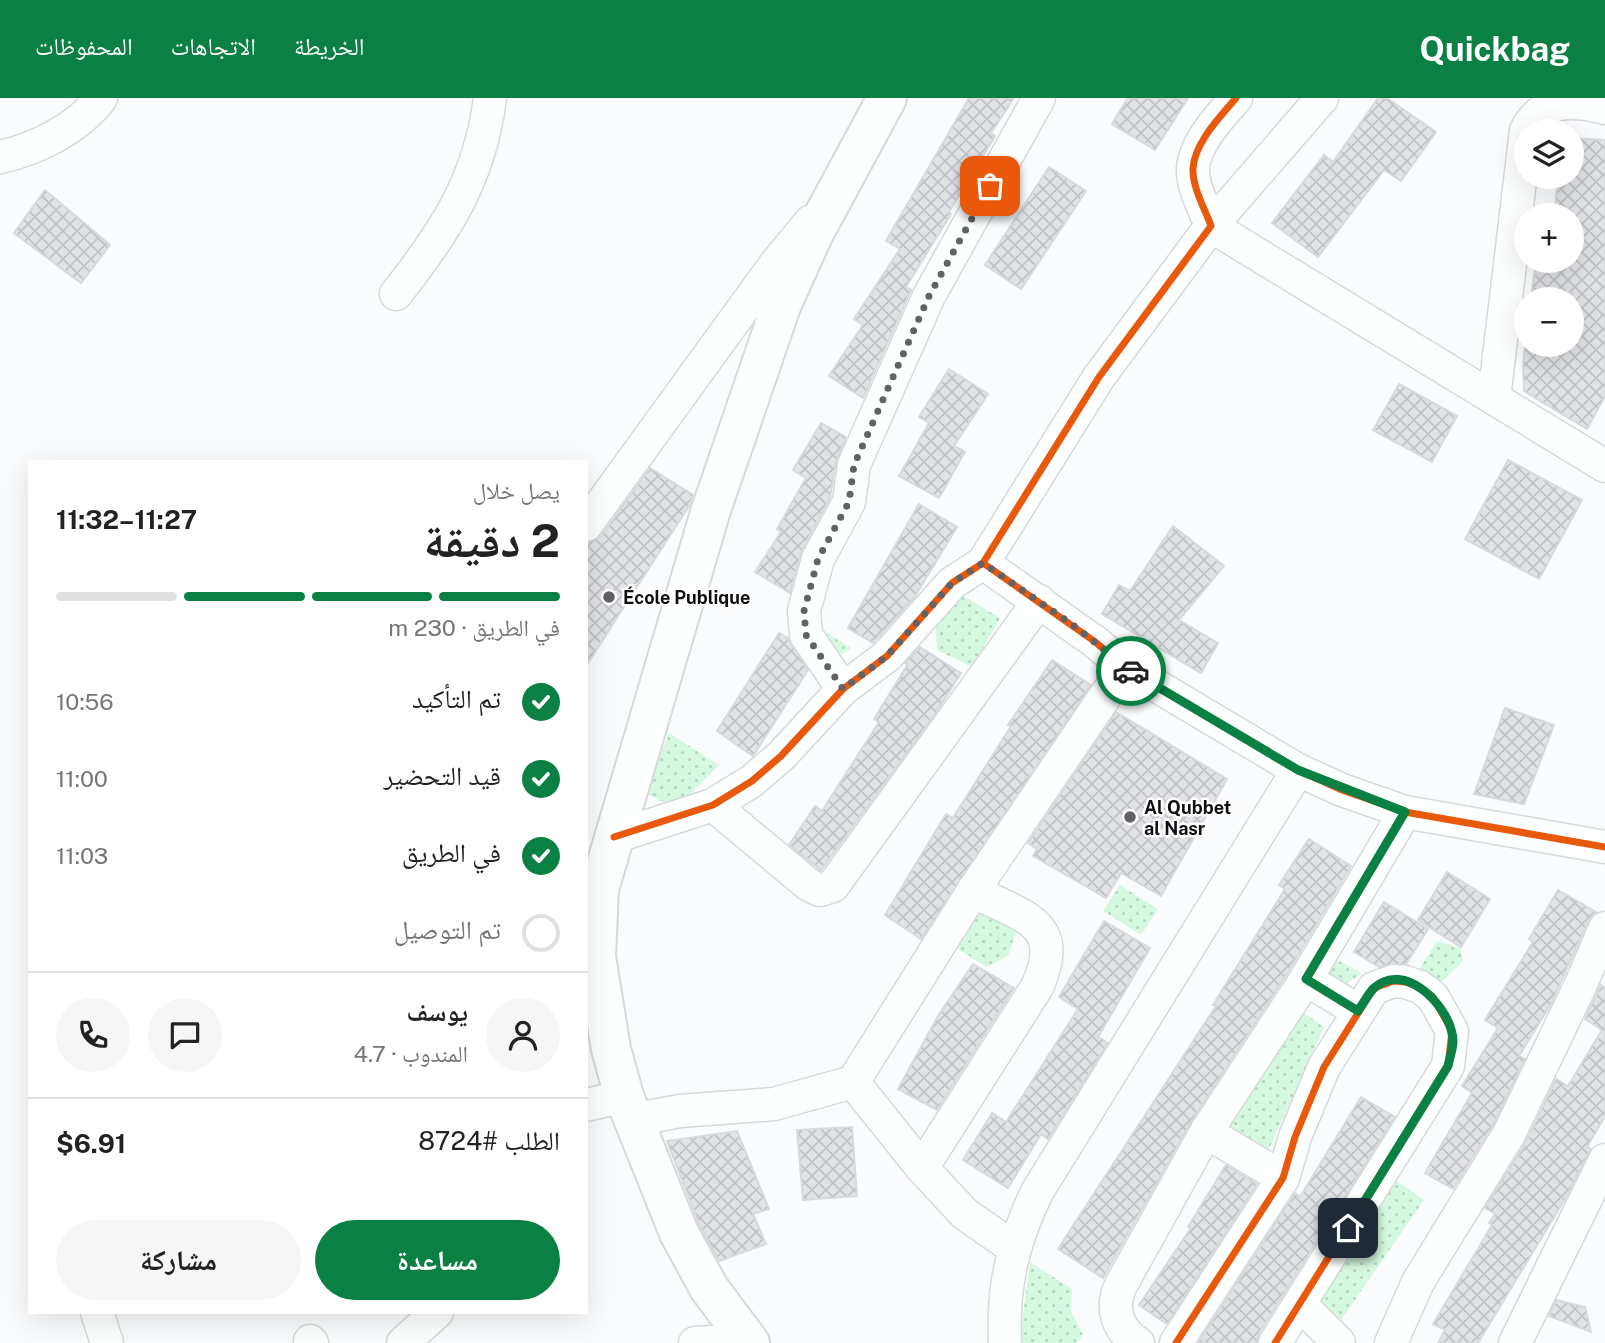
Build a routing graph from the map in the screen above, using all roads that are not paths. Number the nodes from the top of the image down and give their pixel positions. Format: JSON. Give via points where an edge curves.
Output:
{"nodes":[{"id":1,"x":101,"y":98,"type":"edge"},
{"id":2,"x":490,"y":98,"type":"edge"},
{"id":3,"x":887,"y":98,"type":"edge"},
{"id":4,"x":1039,"y":98,"type":"edge"},
{"id":5,"x":1236,"y":98,"type":"edge"},
{"id":6,"x":1322,"y":98,"type":"edge"},
{"id":7,"x":1605,"y":108,"type":"edge"},
{"id":8,"x":1532,"y":119,"type":"edge"},
{"id":9,"x":0,"y":157,"type":"edge"},
{"id":10,"x":842,"y":183,"type":"junction"},
{"id":11,"x":1519,"y":189,"type":"edge"},
{"id":12,"x":1211,"y":226,"type":"junction"},
{"id":13,"x":396,"y":294,"type":"dead end"},
{"id":14,"x":1493,"y":398,"type":"junction"},
{"id":15,"x":1605,"y":466,"type":"edge"},
{"id":16,"x":588,"y":522,"type":"edge"},
{"id":17,"x":983,"y":563,"type":"junction"},
{"id":18,"x":1039,"y":601,"type":"junction"},
{"id":19,"x":1125,"y":667,"type":"junction"},
{"id":20,"x":843,"y":689,"type":"junction"},
{"id":21,"x":1298,"y":770,"type":"junction"},
{"id":22,"x":713,"y":805,"type":"junction"},
{"id":23,"x":1405,"y":812,"type":"junction"},
{"id":24,"x":614,"y":836,"type":"junction"},
{"id":25,"x":1605,"y":847,"type":"edge"},
{"id":26,"x":973,"y":891,"type":"junction"},
{"id":27,"x":1605,"y":928,"type":"edge"},
{"id":28,"x":1306,"y":979,"type":"junction"},
{"id":29,"x":1358,"y":1011,"type":"junction"},
{"id":30,"x":853,"y":1082,"type":"junction"},
{"id":31,"x":588,"y":1105,"type":"edge"},
{"id":32,"x":629,"y":1108,"type":"junction"},
{"id":33,"x":1206,"y":1132,"type":"junction"},
{"id":34,"x":1605,"y":1160,"type":"edge"},
{"id":35,"x":922,"y":1168,"type":"junction"},
{"id":36,"x":1283,"y":1178,"type":"junction"},
{"id":37,"x":1014,"y":1248,"type":"junction"},
{"id":38,"x":1300,"y":1304,"type":"junction"},
{"id":39,"x":98,"y":1314,"type":"edge"},
{"id":40,"x":435,"y":1314,"type":"edge"},
{"id":41,"x":749,"y":1341,"type":"edge"},
{"id":42,"x":107,"y":1343,"type":"edge"},
{"id":43,"x":403,"y":1343,"type":"edge"},
{"id":44,"x":695,"y":1343,"type":"edge"},
{"id":45,"x":1005,"y":1343,"type":"edge"},
{"id":46,"x":1138,"y":1343,"type":"edge"},
{"id":47,"x":1176,"y":1343,"type":"edge"},
{"id":48,"x":1275,"y":1343,"type":"edge"},
{"id":49,"x":1339,"y":1343,"type":"edge"},
{"id":50,"x":1391,"y":1343,"type":"edge"},
{"id":51,"x":1515,"y":1343,"type":"edge"}],
"edges":[{"from":1,"to":9,"type":"street","via":[[89,114],[51,138]]},
{"from":2,"to":13,"type":"street","via":[[481,147],[460,201],[444,231]]},
{"from":3,"to":10,"type":"main road"},
{"from":4,"to":20,"type":"street","via":[[929,296],[854,465],[849,502],[818,559],[804,611],[806,635]]},
{"from":5,"to":12,"type":"street","via":[[1211,128],[1194,168]]},
{"from":6,"to":12,"type":"street"},
{"from":7,"to":8,"type":"street","via":[[1578,102],[1552,105]]},
{"from":10,"to":16,"type":"street","via":[[774,266]]},
{"from":10,"to":24,"type":"main road","via":[[781,306],[710,513]]},
{"from":11,"to":14,"type":"street"},
{"from":12,"to":14,"type":"street"},
{"from":12,"to":17,"type":"street","via":[[1099,377]]},
{"from":14,"to":15,"type":"street"},
{"from":17,"to":18,"type":"street"},
{"from":17,"to":20,"type":"street","via":[[952,583],[887,656]]},
{"from":18,"to":19,"type":"street"},
{"from":18,"to":22,"type":"street","via":[[833,886],[820,890],[809,885]]},
{"from":19,"to":21,"type":"street"},
{"from":19,"to":26,"type":"street"},
{"from":20,"to":22,"type":"street","via":[[781,756]]},
{"from":21,"to":23,"type":"street"},
{"from":21,"to":37,"type":"street","via":[[1038,1192]]},
{"from":22,"to":24,"type":"street"},
{"from":23,"to":25,"type":"street"},
{"from":23,"to":28,"type":"street"},
{"from":24,"to":32,"type":"main road","via":[[599,889],[596,957],[611,1049]]},
{"from":26,"to":30,"type":"street"},
{"from":26,"to":35,"type":"street","via":[[1031,922],[1043,933],[1049,955],[1037,987]]},
{"from":27,"to":50,"type":"street","via":[[1509,1135],[1418,1282]]},
{"from":28,"to":29,"type":"street"},
{"from":28,"to":33,"type":"street"},
{"from":29,"to":36,"type":"street","via":[[1324,1067]]},
{"from":29,"to":38,"type":"street","via":[[1374,988],[1384,983],[1420,987],[1433,997],[1452,1031],[1448,1066]]},
{"from":30,"to":32,"type":"street","via":[[774,1104],[680,1111]]},
{"from":30,"to":35,"type":"street"},
{"from":31,"to":32,"type":"street"},
{"from":32,"to":41,"type":"main road","via":[[679,1233],[709,1288]]},
{"from":33,"to":36,"type":"street"},
{"from":33,"to":46,"type":"street","via":[[1115,1296],[1125,1333]]},
{"from":34,"to":51,"type":"street"},
{"from":35,"to":37,"type":"street","via":[[965,1214]]},
{"from":36,"to":47,"type":"street"},
{"from":37,"to":45,"type":"street","via":[[1004,1302]]},
{"from":38,"to":48,"type":"street"},
{"from":38,"to":49,"type":"street"},
{"from":39,"to":42,"type":"street"},
{"from":40,"to":43,"type":"street"},
{"from":41,"to":44,"type":"street"}]}
